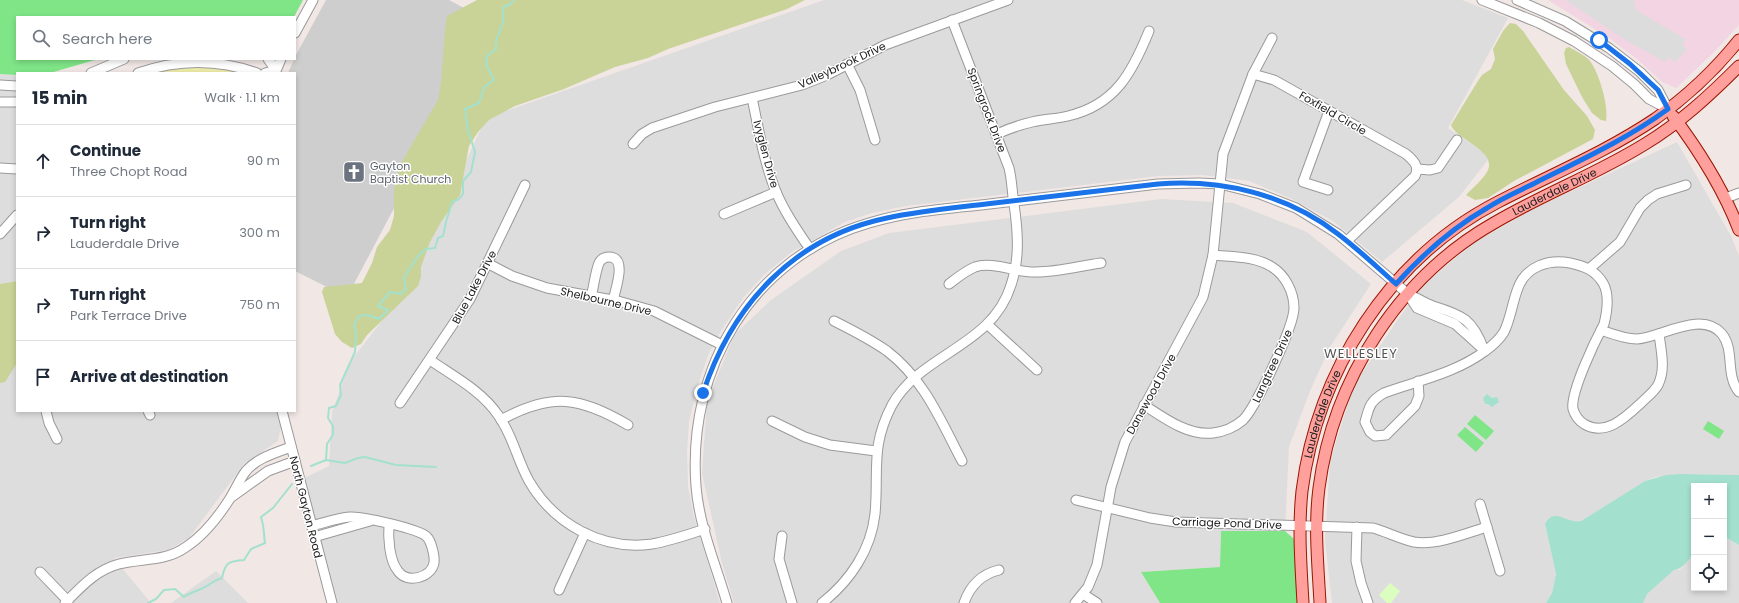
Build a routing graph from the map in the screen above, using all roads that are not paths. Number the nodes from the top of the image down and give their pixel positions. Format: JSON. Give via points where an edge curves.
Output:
{"nodes":[{"id":1,"x":313,"y":0,"type":"edge"},
{"id":2,"x":1008,"y":0,"type":"edge"},
{"id":3,"x":1482,"y":0,"type":"edge"},
{"id":4,"x":1517,"y":0,"type":"edge"},
{"id":5,"x":952,"y":20,"type":"junction"},
{"id":6,"x":296,"y":30,"type":"edge"},
{"id":7,"x":1149,"y":31,"type":"dead end"},
{"id":8,"x":1272,"y":38,"type":"dead end"},
{"id":9,"x":1739,"y":40,"type":"edge"},
{"id":10,"x":122,"y":60,"type":"edge"},
{"id":11,"x":269,"y":60,"type":"edge"},
{"id":12,"x":281,"y":60,"type":"edge"},
{"id":13,"x":847,"y":64,"type":"junction"},
{"id":14,"x":1739,"y":66,"type":"edge"},
{"id":15,"x":276,"y":71,"type":"edge"},
{"id":16,"x":93,"y":72,"type":"edge"},
{"id":17,"x":142,"y":72,"type":"edge"},
{"id":18,"x":253,"y":72,"type":"edge"},
{"id":19,"x":1252,"y":74,"type":"junction"},
{"id":20,"x":0,"y":85,"type":"edge"},
{"id":21,"x":16,"y":86,"type":"edge"},
{"id":22,"x":752,"y":98,"type":"junction"},
{"id":23,"x":0,"y":102,"type":"edge"},
{"id":24,"x":16,"y":102,"type":"edge"},
{"id":25,"x":1668,"y":109,"type":"junction"},
{"id":26,"x":1329,"y":110,"type":"junction"},
{"id":27,"x":1677,"y":122,"type":"junction"},
{"id":28,"x":996,"y":134,"type":"junction"},
{"id":29,"x":875,"y":140,"type":"dead end"},
{"id":30,"x":1457,"y":140,"type":"dead end"},
{"id":31,"x":633,"y":144,"type":"dead end"},
{"id":32,"x":0,"y":168,"type":"edge"},
{"id":33,"x":16,"y":169,"type":"edge"},
{"id":34,"x":1418,"y":169,"type":"junction"},
{"id":35,"x":1220,"y":184,"type":"junction"},
{"id":36,"x":524,"y":185,"type":"dead end"},
{"id":37,"x":1686,"y":185,"type":"dead end"},
{"id":38,"x":1328,"y":190,"type":"dead end"},
{"id":39,"x":776,"y":192,"type":"junction"},
{"id":40,"x":1739,"y":193,"type":"edge"},
{"id":41,"x":1726,"y":198,"type":"junction"},
{"id":42,"x":1014,"y":201,"type":"junction"},
{"id":43,"x":724,"y":214,"type":"dead end"},
{"id":44,"x":16,"y":216,"type":"edge"},
{"id":45,"x":1739,"y":230,"type":"edge"},
{"id":46,"x":0,"y":234,"type":"edge"},
{"id":47,"x":1347,"y":242,"type":"junction"},
{"id":48,"x":810,"y":249,"type":"junction"},
{"id":49,"x":1213,"y":255,"type":"junction"},
{"id":50,"x":487,"y":263,"type":"junction"},
{"id":51,"x":1101,"y":263,"type":"dead end"},
{"id":52,"x":1588,"y":268,"type":"junction"},
{"id":53,"x":1014,"y":271,"type":"junction"},
{"id":54,"x":949,"y":284,"type":"dead end"},
{"id":55,"x":1396,"y":284,"type":"junction"},
{"id":56,"x":1408,"y":294,"type":"junction"},
{"id":57,"x":591,"y":297,"type":"junction"},
{"id":58,"x":613,"y":301,"type":"junction"},
{"id":59,"x":834,"y":321,"type":"dead end"},
{"id":60,"x":988,"y":325,"type":"junction"},
{"id":61,"x":1601,"y":330,"type":"junction"},
{"id":62,"x":1659,"y":334,"type":"junction"},
{"id":63,"x":722,"y":345,"type":"junction"},
{"id":64,"x":1485,"y":351,"type":"junction"},
{"id":65,"x":430,"y":360,"type":"junction"},
{"id":66,"x":1037,"y":370,"type":"dead end"},
{"id":67,"x":914,"y":378,"type":"junction"},
{"id":68,"x":1418,"y":381,"type":"junction"},
{"id":69,"x":1739,"y":392,"type":"edge"},
{"id":70,"x":400,"y":403,"type":"dead end"},
{"id":71,"x":1144,"y":405,"type":"junction"},
{"id":72,"x":46,"y":412,"type":"edge"},
{"id":73,"x":282,"y":412,"type":"edge"},
{"id":74,"x":502,"y":420,"type":"junction"},
{"id":75,"x":772,"y":421,"type":"dead end"},
{"id":76,"x":628,"y":425,"type":"dead end"},
{"id":77,"x":57,"y":439,"type":"dead end"},
{"id":78,"x":291,"y":447,"type":"junction"},
{"id":79,"x":876,"y":451,"type":"junction"},
{"id":80,"x":294,"y":461,"type":"junction"},
{"id":81,"x":962,"y":461,"type":"dead end"},
{"id":82,"x":230,"y":498,"type":"junction"},
{"id":83,"x":1076,"y":500,"type":"dead end"},
{"id":84,"x":1480,"y":504,"type":"dead end"},
{"id":85,"x":1107,"y":508,"type":"junction"},
{"id":86,"x":370,"y":521,"type":"junction"},
{"id":87,"x":389,"y":524,"type":"junction"},
{"id":88,"x":311,"y":526,"type":"junction"},
{"id":89,"x":1300,"y":526,"type":"junction"},
{"id":90,"x":1317,"y":526,"type":"junction"},
{"id":91,"x":1357,"y":527,"type":"junction"},
{"id":92,"x":1487,"y":527,"type":"junction"},
{"id":93,"x":705,"y":529,"type":"junction"},
{"id":94,"x":585,"y":534,"type":"junction"},
{"id":95,"x":782,"y":536,"type":"dead end"},
{"id":96,"x":314,"y":537,"type":"junction"},
{"id":97,"x":999,"y":570,"type":"dead end"},
{"id":98,"x":1500,"y":571,"type":"dead end"},
{"id":99,"x":40,"y":572,"type":"dead end"},
{"id":100,"x":559,"y":590,"type":"dead end"},
{"id":101,"x":1083,"y":594,"type":"junction"},
{"id":102,"x":67,"y":602,"type":"edge"},
{"id":103,"x":1366,"y":602,"type":"edge"},
{"id":104,"x":332,"y":603,"type":"edge"},
{"id":105,"x":727,"y":603,"type":"edge"},
{"id":106,"x":792,"y":603,"type":"edge"},
{"id":107,"x":822,"y":603,"type":"edge"},
{"id":108,"x":964,"y":603,"type":"edge"},
{"id":109,"x":1075,"y":603,"type":"edge"},
{"id":110,"x":1098,"y":603,"type":"edge"},
{"id":111,"x":1303,"y":603,"type":"edge"},
{"id":112,"x":1320,"y":603,"type":"edge"}],
"edges":[{"from":1,"to":6,"type":"street"},
{"from":2,"to":5,"type":"street","name":"Valleybrook Drive"},
{"from":3,"to":25,"type":"street","via":[[1574,40],[1612,66],[1649,99]]},
{"from":4,"to":25,"type":"street","via":[[1565,21],[1609,48],[1658,90]]},
{"from":5,"to":13,"type":"street","name":"Valleybrook Drive","via":[[885,45]]},
{"from":5,"to":28,"type":"street","name":"Springrock Drive"},
{"from":7,"to":28,"type":"street","via":[[1127,78],[1101,102],[1078,114],[1032,122]]},
{"from":8,"to":19,"type":"street"},
{"from":9,"to":25,"type":"main road","name":"Lauderdale Drive","via":[[1718,65]]},
{"from":10,"to":16,"type":"street"},
{"from":11,"to":15,"type":"street"},
{"from":12,"to":15,"type":"street"},
{"from":13,"to":22,"type":"street","name":"Valleybrook Drive","via":[[802,85]]},
{"from":13,"to":29,"type":"street","via":[[860,90]]},
{"from":14,"to":27,"type":"main road","name":"Lauderdale Drive"},
{"from":17,"to":18,"type":"street","via":[[192,62],[220,64]]},
{"from":19,"to":26,"type":"street","name":"Foxfield Circle","via":[[1274,80]]},
{"from":19,"to":35,"type":"street","via":[[1223,154]]},
{"from":20,"to":21,"type":"street"},
{"from":22,"to":31,"type":"street","name":"Valleybrook Drive","via":[[689,114],[652,128]]},
{"from":22,"to":39,"type":"street","name":"Ivyglen Drive"},
{"from":23,"to":24,"type":"street"},
{"from":25,"to":27,"type":"main road"},
{"from":25,"to":55,"type":"main road","name":"Lauderdale Drive","via":[[1624,138],[1472,217],[1428,251]]},
{"from":26,"to":34,"type":"street","name":"Foxfield Circle","via":[[1406,154]]},
{"from":26,"to":38,"type":"street","via":[[1303,182]]},
{"from":27,"to":41,"type":"main road","via":[[1702,156]]},
{"from":27,"to":56,"type":"main road","name":"Lauderdale Drive","via":[[1625,156],[1478,233],[1434,267]]},
{"from":28,"to":42,"type":"street","name":"Springrock Drive","via":[[1009,168]]},
{"from":30,"to":34,"type":"street","via":[[1438,168]]},
{"from":32,"to":33,"type":"street"},
{"from":34,"to":47,"type":"street","via":[[1416,176],[1406,187]]},
{"from":35,"to":42,"type":"street","via":[[1158,184]]},
{"from":35,"to":47,"type":"street","via":[[1280,201],[1313,217]]},
{"from":35,"to":49,"type":"street","name":"Danewood Drive"},
{"from":36,"to":50,"type":"street","name":"Blue Lake Drive"},
{"from":37,"to":52,"type":"street","via":[[1657,194],[1648,200],[1640,208],[1620,242]]},
{"from":39,"to":43,"type":"street"},
{"from":39,"to":48,"type":"street","name":"Ivyglen Drive"},
{"from":40,"to":41,"type":"street"},
{"from":41,"to":45,"type":"main road"},
{"from":42,"to":48,"type":"street","via":[[886,218],[847,230]]},
{"from":42,"to":53,"type":"street","name":"Springrock Drive","via":[[1018,250]]},
{"from":44,"to":46,"type":"street"},
{"from":47,"to":55,"type":"street"},
{"from":48,"to":63,"type":"street","via":[[766,285],[741,314]]},
{"from":49,"to":71,"type":"street","name":"Danewood Drive","via":[[1208,284],[1198,310]]},
{"from":49,"to":71,"type":"street","name":"Langtree Drive","via":[[1264,262],[1281,274],[1291,291],[1294,307],[1290,326],[1259,395],[1242,420],[1229,429],[1213,433],[1194,432],[1184,428]]},
{"from":50,"to":57,"type":"street","name":"Shelbourne Drive","via":[[531,283]]},
{"from":50,"to":65,"type":"street","name":"Blue Lake Drive","via":[[470,299]]},
{"from":51,"to":53,"type":"street","via":[[1046,272]]},
{"from":52,"to":61,"type":"street","via":[[1600,278],[1606,290],[1607,314]]},
{"from":52,"to":64,"type":"street","via":[[1554,260],[1541,264],[1531,271],[1518,287],[1504,332],[1498,341]]},
{"from":53,"to":54,"type":"street","via":[[988,265],[980,266],[965,272]]},
{"from":53,"to":60,"type":"street","name":"Springrock Drive","via":[[1009,291]]},
{"from":55,"to":56,"type":"street"},
{"from":55,"to":89,"type":"main road","name":"Lauderdale Drive","via":[[1363,325],[1328,390],[1309,452]]},
{"from":56,"to":64,"type":"street","via":[[1417,308],[1455,324]]},
{"from":56,"to":90,"type":"main road","name":"Lauderdale Drive","via":[[1364,354],[1342,401],[1324,459]]},
{"from":57,"to":58,"type":"street","name":"Shelbourne Drive"},
{"from":57,"to":58,"type":"street","via":[[600,262],[612,257],[620,266]]},
{"from":58,"to":63,"type":"street","name":"Shelbourne Drive","via":[[654,311]]},
{"from":59,"to":67,"type":"street","via":[[888,352]]},
{"from":60,"to":66,"type":"street"},
{"from":60,"to":67,"type":"street","name":"Springrock Drive"},
{"from":61,"to":62,"type":"street","via":[[1636,339]]},
{"from":61,"to":62,"type":"street","via":[[1573,404],[1577,418],[1591,428],[1607,427],[1619,422],[1658,384],[1663,360]]},
{"from":62,"to":69,"type":"street","via":[[1694,324],[1714,327],[1726,340],[1730,375]]},
{"from":63,"to":93,"type":"street","via":[[703,393],[695,445],[696,488]]},
{"from":64,"to":68,"type":"street","via":[[1466,364]]},
{"from":65,"to":70,"type":"street","name":"Blue Lake Drive"},
{"from":65,"to":74,"type":"street","via":[[479,394]]},
{"from":67,"to":79,"type":"street","name":"Springrock Drive","via":[[900,393],[885,420]]},
{"from":67,"to":81,"type":"street","via":[[937,411]]},
{"from":68,"to":68,"type":"street","via":[[1375,398],[1365,422],[1370,432],[1375,436],[1386,435],[1415,406],[1419,396]]},
{"from":71,"to":85,"type":"street","name":"Danewood Drive","via":[[1123,448]]},
{"from":72,"to":77,"type":"street","via":[[48,424]]},
{"from":73,"to":78,"type":"street","name":"North Gayton Road"},
{"from":74,"to":76,"type":"street","via":[[534,404],[564,401],[598,409]]},
{"from":74,"to":94,"type":"street","via":[[528,479],[539,496],[560,518]]},
{"from":75,"to":79,"type":"street","via":[[805,437],[830,445]]},
{"from":78,"to":80,"type":"street","name":"North Gayton Road"},
{"from":78,"to":82,"type":"street","via":[[271,454],[252,465],[240,479]]},
{"from":79,"to":107,"type":"street","name":"Springrock Drive","via":[[875,514],[869,540],[854,571]]},
{"from":80,"to":82,"type":"street","via":[[268,471]]},
{"from":80,"to":88,"type":"street","name":"North Gayton Road"},
{"from":82,"to":102,"type":"street","via":[[196,540],[186,548],[162,558],[108,568],[90,579]]},
{"from":83,"to":85,"type":"street","name":"Carriage Pond Drive"},
{"from":84,"to":92,"type":"street"},
{"from":85,"to":89,"type":"street","name":"Carriage Pond Drive","via":[[1176,522]]},
{"from":85,"to":101,"type":"street","name":"Danewood Drive","via":[[1097,564]]},
{"from":86,"to":87,"type":"street"},
{"from":86,"to":88,"type":"street","via":[[349,517]]},
{"from":86,"to":96,"type":"street"},
{"from":87,"to":87,"type":"street","via":[[422,533],[427,537],[434,563],[424,576],[407,578],[399,573],[394,565],[388,541]]},
{"from":88,"to":96,"type":"street","name":"North Gayton Road"},
{"from":89,"to":90,"type":"street","name":"Carriage Pond Drive"},
{"from":89,"to":111,"type":"main road","name":"Lauderdale Drive"},
{"from":90,"to":91,"type":"street","name":"Carriage Pond Drive"},
{"from":90,"to":112,"type":"main road","name":"Lauderdale Drive"},
{"from":91,"to":92,"type":"street","name":"Carriage Pond Drive","via":[[1373,528],[1425,543]]},
{"from":91,"to":103,"type":"street","via":[[1356,561]]},
{"from":92,"to":98,"type":"street"},
{"from":93,"to":94,"type":"street","via":[[667,541],[644,544],[620,544]]},
{"from":93,"to":105,"type":"street"},
{"from":94,"to":100,"type":"street"},
{"from":95,"to":106,"type":"street","via":[[779,559]]},
{"from":96,"to":104,"type":"street","name":"North Gayton Road"},
{"from":97,"to":108,"type":"street","via":[[989,573],[977,582]]},
{"from":99,"to":102,"type":"street"},
{"from":101,"to":109,"type":"street","name":"Danewood Drive"},
{"from":101,"to":110,"type":"street"}]}
